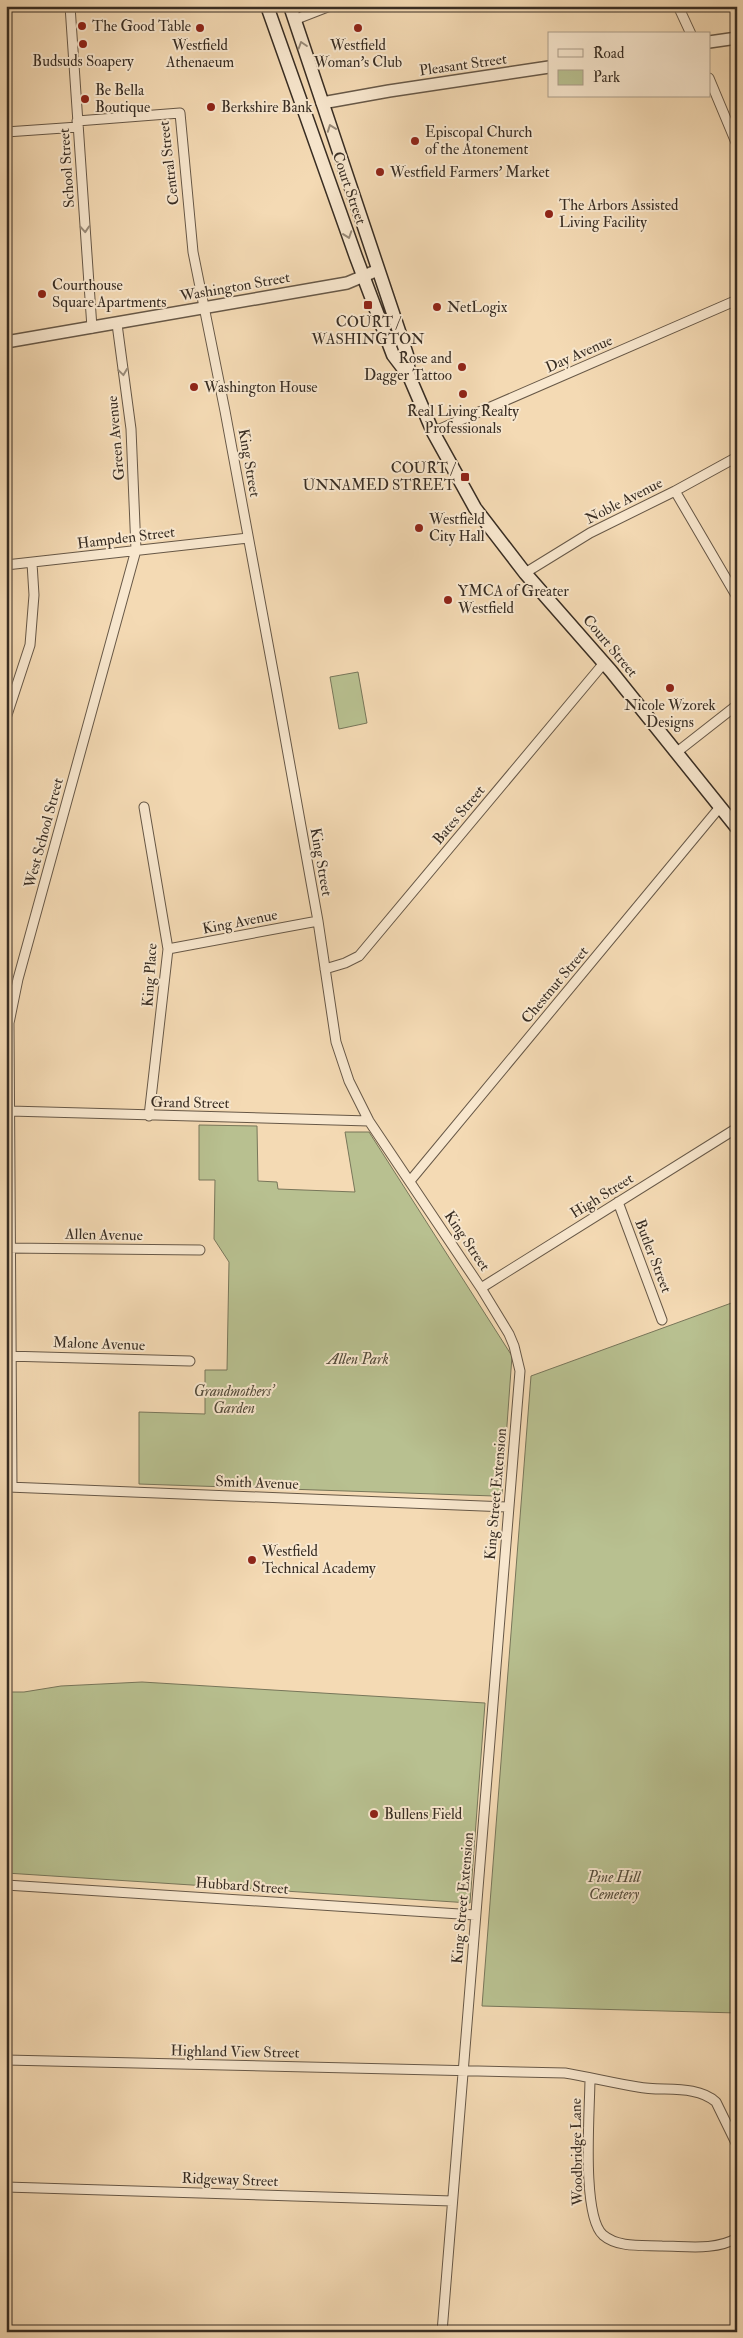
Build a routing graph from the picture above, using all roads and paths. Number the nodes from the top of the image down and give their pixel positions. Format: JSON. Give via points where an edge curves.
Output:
{"nodes":[{"id":1,"x":70,"y":6,"type":"edge"},
{"id":2,"x":267,"y":6,"type":"edge"},
{"id":3,"x":290,"y":6,"type":"edge"},
{"id":4,"x":330,"y":6,"type":"edge"},
{"id":5,"x":678,"y":6,"type":"edge"},
{"id":6,"x":294,"y":20,"type":"junction"},
{"id":7,"x":275,"y":26,"type":"junction"},
{"id":8,"x":689,"y":32,"type":"edge"},
{"id":9,"x":737,"y":38,"type":"edge"},
{"id":10,"x":710,"y":42,"type":"edge"},
{"id":11,"x":548,"y":67,"type":"edge"},
{"id":12,"x":710,"y":80,"type":"edge"},
{"id":13,"x":322,"y":103,"type":"junction"},
{"id":14,"x":304,"y":108,"type":"junction"},
{"id":15,"x":77,"y":124,"type":"junction"},
{"id":16,"x":6,"y":132,"type":"edge"},
{"id":17,"x":737,"y":145,"type":"edge"},
{"id":18,"x":351,"y":186,"type":"junction"},
{"id":19,"x":333,"y":192,"type":"junction"},
{"id":20,"x":378,"y":270,"type":"junction"},
{"id":21,"x":364,"y":278,"type":"junction"},
{"id":22,"x":737,"y":300,"type":"edge"},
{"id":23,"x":204,"y":308,"type":"junction"},
{"id":24,"x":117,"y":324,"type":"junction"},
{"id":25,"x":92,"y":328,"type":"junction"},
{"id":26,"x":6,"y":342,"type":"edge"},
{"id":27,"x":409,"y":376,"type":"junction"},
{"id":28,"x":432,"y":432,"type":"junction"},
{"id":29,"x":737,"y":457,"type":"edge"},
{"id":30,"x":675,"y":491,"type":"junction"},
{"id":31,"x":248,"y":538,"type":"junction"},
{"id":32,"x":136,"y":550,"type":"junction"},
{"id":33,"x":32,"y":563,"type":"junction"},
{"id":34,"x":6,"y":565,"type":"edge"},
{"id":35,"x":525,"y":572,"type":"junction"},
{"id":36,"x":737,"y":597,"type":"edge"},
{"id":37,"x":604,"y":663,"type":"junction"},
{"id":38,"x":737,"y":705,"type":"edge"},
{"id":39,"x":6,"y":718,"type":"edge"},
{"id":40,"x":677,"y":752,"type":"junction"},
{"id":41,"x":144,"y":807,"type":"dead end"},
{"id":42,"x":720,"y":807,"type":"junction"},
{"id":43,"x":737,"y":828,"type":"edge"},
{"id":44,"x":318,"y":921,"type":"junction"},
{"id":45,"x":168,"y":949,"type":"junction"},
{"id":46,"x":325,"y":969,"type":"junction"},
{"id":47,"x":8,"y":1023,"type":"edge"},
{"id":48,"x":10,"y":1112,"type":"junction"},
{"id":49,"x":149,"y":1116,"type":"junction"},
{"id":50,"x":370,"y":1120,"type":"junction"},
{"id":51,"x":737,"y":1128,"type":"edge"},
{"id":52,"x":410,"y":1181,"type":"junction"},
{"id":53,"x":618,"y":1202,"type":"junction"},
{"id":54,"x":9,"y":1248,"type":"edge"},
{"id":55,"x":200,"y":1250,"type":"dead end"},
{"id":56,"x":481,"y":1288,"type":"junction"},
{"id":57,"x":662,"y":1320,"type":"dead end"},
{"id":58,"x":8,"y":1356,"type":"edge"},
{"id":59,"x":190,"y":1361,"type":"dead end"},
{"id":60,"x":519,"y":1377,"type":"joint"},
{"id":61,"x":9,"y":1487,"type":"edge"},
{"id":62,"x":507,"y":1507,"type":"junction"},
{"id":63,"x":6,"y":1885,"type":"edge"},
{"id":64,"x":475,"y":1915,"type":"junction"},
{"id":65,"x":6,"y":2060,"type":"edge"},
{"id":66,"x":463,"y":2070,"type":"junction"},
{"id":67,"x":590,"y":2078,"type":"junction"},
{"id":68,"x":737,"y":2145,"type":"edge"},
{"id":69,"x":6,"y":2187,"type":"edge"},
{"id":70,"x":452,"y":2201,"type":"junction"},
{"id":71,"x":737,"y":2238,"type":"edge"},
{"id":72,"x":442,"y":2332,"type":"edge"}],
"edges":[{"from":1,"to":15,"type":"street","name":"School Street"},
{"from":2,"to":7,"type":"main road","name":"Court Street"},
{"from":3,"to":6,"type":"main road","name":"Court Street"},
{"from":4,"to":6,"type":"street"},
{"from":5,"to":8,"type":"street"},
{"from":6,"to":7,"type":"main road"},
{"from":13,"to":6,"type":"main road","name":"Court Street","one_way":true},
{"from":7,"to":14,"type":"main road","name":"Court Street"},
{"from":9,"to":10,"type":"street"},
{"from":11,"to":13,"type":"street","name":"Pleasant Street"},
{"from":12,"to":17,"type":"street"},
{"from":13,"to":14,"type":"main road"},
{"from":18,"to":13,"type":"main road","name":"Court Street","one_way":true},
{"from":14,"to":19,"type":"main road","name":"Court Street"},
{"from":15,"to":16,"type":"street"},
{"from":15,"to":23,"type":"street","name":"Central Street","via":[[180,113],[191,232]]},
{"from":15,"to":25,"type":"street","name":"School Street","one_way":true},
{"from":18,"to":19,"type":"main road"},
{"from":18,"to":20,"type":"main road","name":"Court Street"},
{"from":19,"to":21,"type":"main road","name":"Court Street","one_way":true},
{"from":20,"to":21,"type":"street","name":"Washington Street"},
{"from":20,"to":27,"type":"main road","name":"Court Street","via":[[407,355]]},
{"from":21,"to":23,"type":"street","name":"Washington Street"},
{"from":21,"to":27,"type":"main road","name":"Court Street","via":[[393,355]]},
{"from":22,"to":28,"type":"street","name":"Day Avenue"},
{"from":23,"to":24,"type":"street","name":"Washington Street"},
{"from":23,"to":31,"type":"street","name":"King Street"},
{"from":24,"to":25,"type":"street","name":"Washington Street"},
{"from":24,"to":32,"type":"street","name":"Green Avenue","one_way":true,"via":[[131,429]]},
{"from":25,"to":26,"type":"street","name":"Washington Street"},
{"from":27,"to":28,"type":"main road","name":"Court Street"},
{"from":28,"to":35,"type":"main road","name":"Court Street","via":[[475,508]]},
{"from":29,"to":30,"type":"street","name":"Noble Avenue"},
{"from":30,"to":35,"type":"street","name":"Noble Avenue","via":[[590,533]]},
{"from":30,"to":36,"type":"street"},
{"from":31,"to":32,"type":"street","name":"Hampden Street"},
{"from":31,"to":44,"type":"street","name":"King Street"},
{"from":32,"to":33,"type":"street","name":"Hampden Street"},
{"from":32,"to":47,"type":"street","name":"West School Street"},
{"from":33,"to":34,"type":"street","name":"Hampden Street"},
{"from":33,"to":39,"type":"street","via":[[34,595],[30,645]]},
{"from":35,"to":37,"type":"main road","name":"Court Street"},
{"from":37,"to":40,"type":"main road","name":"Court Street"},
{"from":37,"to":46,"type":"street","name":"Bates Street","via":[[360,956]]},
{"from":38,"to":40,"type":"street"},
{"from":40,"to":42,"type":"main road","name":"Court Street"},
{"from":41,"to":45,"type":"street","name":"King Place"},
{"from":42,"to":43,"type":"main road","name":"Court Street"},
{"from":42,"to":52,"type":"street","name":"Chestnut Street"},
{"from":44,"to":45,"type":"street","name":"King Avenue"},
{"from":44,"to":46,"type":"street","name":"King Street"},
{"from":45,"to":49,"type":"street","name":"King Place"},
{"from":46,"to":50,"type":"street","name":"King Street","via":[[336,1042],[349,1081]]},
{"from":47,"to":48,"type":"street","name":"West School Street"},
{"from":48,"to":49,"type":"street","name":"Grand Street"},
{"from":48,"to":54,"type":"street","name":"West School Street"},
{"from":49,"to":50,"type":"street","name":"Grand Street"},
{"from":50,"to":52,"type":"street","name":"King Street"},
{"from":51,"to":53,"type":"street","name":"High Street"},
{"from":52,"to":56,"type":"street","name":"King Street"},
{"from":53,"to":56,"type":"street","name":"High Street"},
{"from":53,"to":57,"type":"street","name":"Butler Street"},
{"from":54,"to":55,"type":"street","name":"Allen Avenue"},
{"from":54,"to":58,"type":"street","name":"West School Street"},
{"from":56,"to":60,"type":"street","name":"King Street","via":[[514,1346]]},
{"from":58,"to":59,"type":"street","name":"Malone Avenue"},
{"from":58,"to":61,"type":"street","name":"West School Street"},
{"from":60,"to":62,"type":"street","name":"King Street Extension"},
{"from":61,"to":62,"type":"street","name":"Smith Avenue"},
{"from":62,"to":64,"type":"street","name":"King Street Extension"},
{"from":63,"to":64,"type":"street","name":"Hubbard Street"},
{"from":64,"to":66,"type":"street","name":"King Street Extension"},
{"from":65,"to":66,"type":"street","name":"Highland View Street"},
{"from":66,"to":67,"type":"street","name":"Woodbridge Lane","via":[[544,2071]]},
{"from":66,"to":70,"type":"street","name":"King Street Extension"},
{"from":67,"to":68,"type":"street","name":"Woodbridge Lane","via":[[638,2088],[697,2092],[710,2097],[716,2102]]},
{"from":67,"to":71,"type":"street","name":"Woodbridge Lane","via":[[589,2197],[595,2223],[602,2234],[621,2244],[659,2246],[716,2246]]},
{"from":69,"to":70,"type":"street","name":"Ridgeway Street"},
{"from":70,"to":72,"type":"street","name":"King Street Extension"}]}
